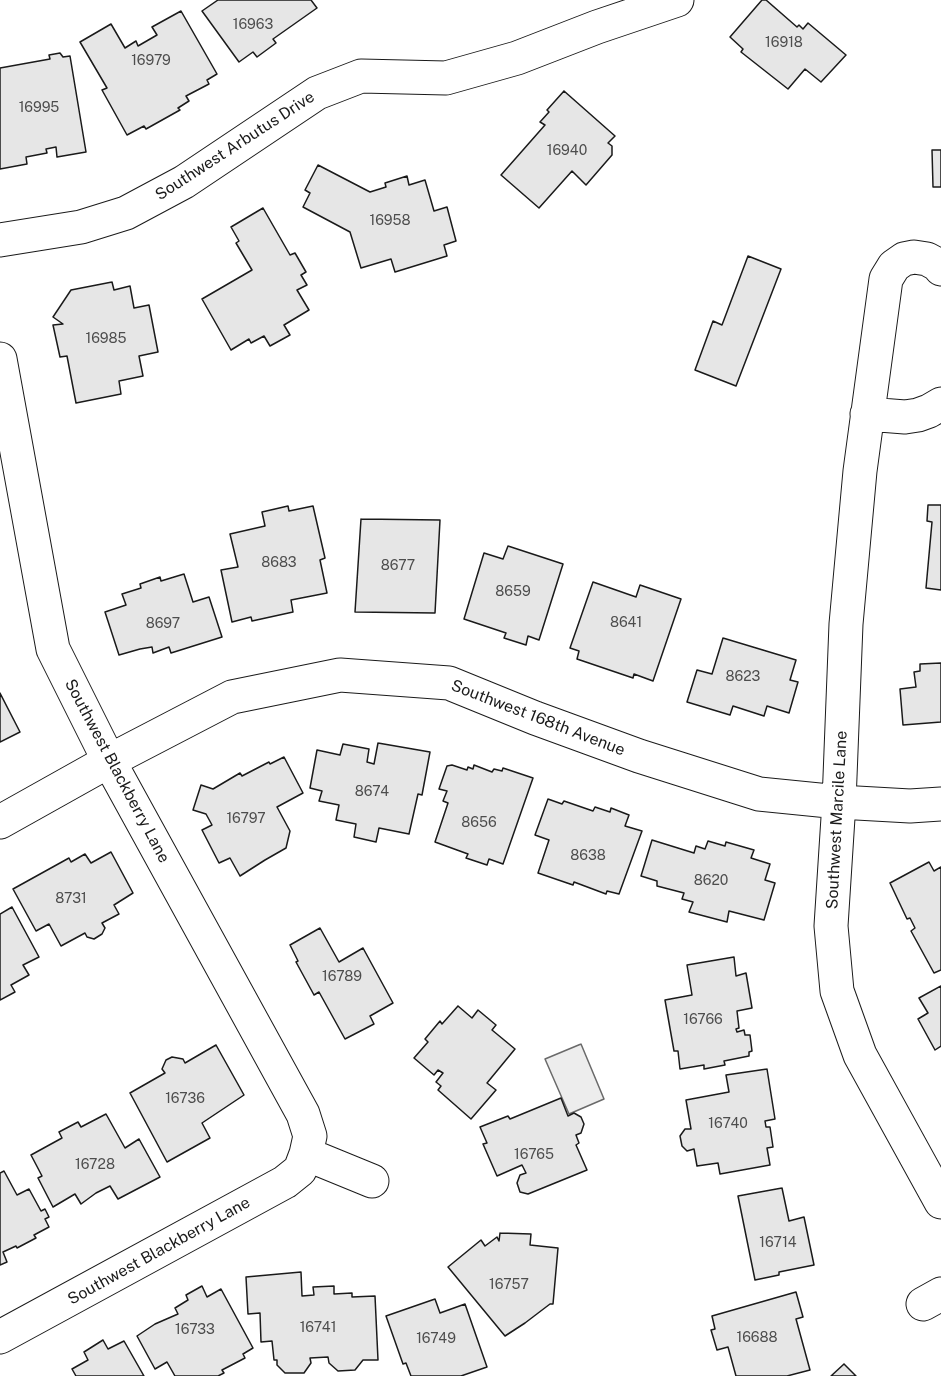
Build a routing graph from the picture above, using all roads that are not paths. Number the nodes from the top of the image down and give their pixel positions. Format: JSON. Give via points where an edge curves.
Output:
{"nodes":[{"id":1,"x":677,"y":0,"type":"edge"},
{"id":2,"x":0,"y":240,"type":"edge"},
{"id":3,"x":941,"y":268,"type":"edge"},
{"id":4,"x":0,"y":359,"type":"edge"},
{"id":5,"x":941,"y":404,"type":"edge"},
{"id":6,"x":867,"y":414,"type":"junction"},
{"id":7,"x":110,"y":761,"type":"junction"},
{"id":8,"x":839,"y":802,"type":"junction"},
{"id":9,"x":941,"y":804,"type":"edge"},
{"id":10,"x":0,"y":822,"type":"edge"},
{"id":11,"x":306,"y":1154,"type":"junction"},
{"id":12,"x":372,"y":1181,"type":"dead end"},
{"id":13,"x":941,"y":1202,"type":"edge"},
{"id":14,"x":0,"y":1337,"type":"edge"}],
"edges":[{"from":1,"to":2,"type":"street","name":"Southwest Arbutus Drive","via":[[517,58],[446,78],[361,76],[317,93],[184,182],[126,213],[81,227]]},
{"from":3,"to":6,"type":"street","name":"Southwest Marcile Lane","via":[[914,256],[894,266],[886,279]]},
{"from":4,"to":7,"type":"street","name":"Southwest Blackberry Lane","via":[[53,649]]},
{"from":5,"to":6,"type":"street","via":[[905,417]]},
{"from":6,"to":8,"type":"street","name":"Southwest Marcile Lane","via":[[846,624]]},
{"from":7,"to":8,"type":"street","name":"Southwest 168th Avenue","via":[[232,697],[340,675],[449,683],[639,756],[759,794]]},
{"from":7,"to":10,"type":"street","name":"Southwest 168th Avenue"},
{"from":7,"to":11,"type":"street","name":"Southwest Blackberry Lane","via":[[303,1114],[310,1136]]},
{"from":8,"to":9,"type":"street","name":"Southwest 168th Avenue"},
{"from":8,"to":13,"type":"street","name":"Southwest Marcile Lane","via":[[831,926],[837,991],[860,1055]]},
{"from":11,"to":12,"type":"street"},
{"from":11,"to":14,"type":"street","name":"Southwest Blackberry Lane","via":[[300,1170],[285,1182]]}]}
